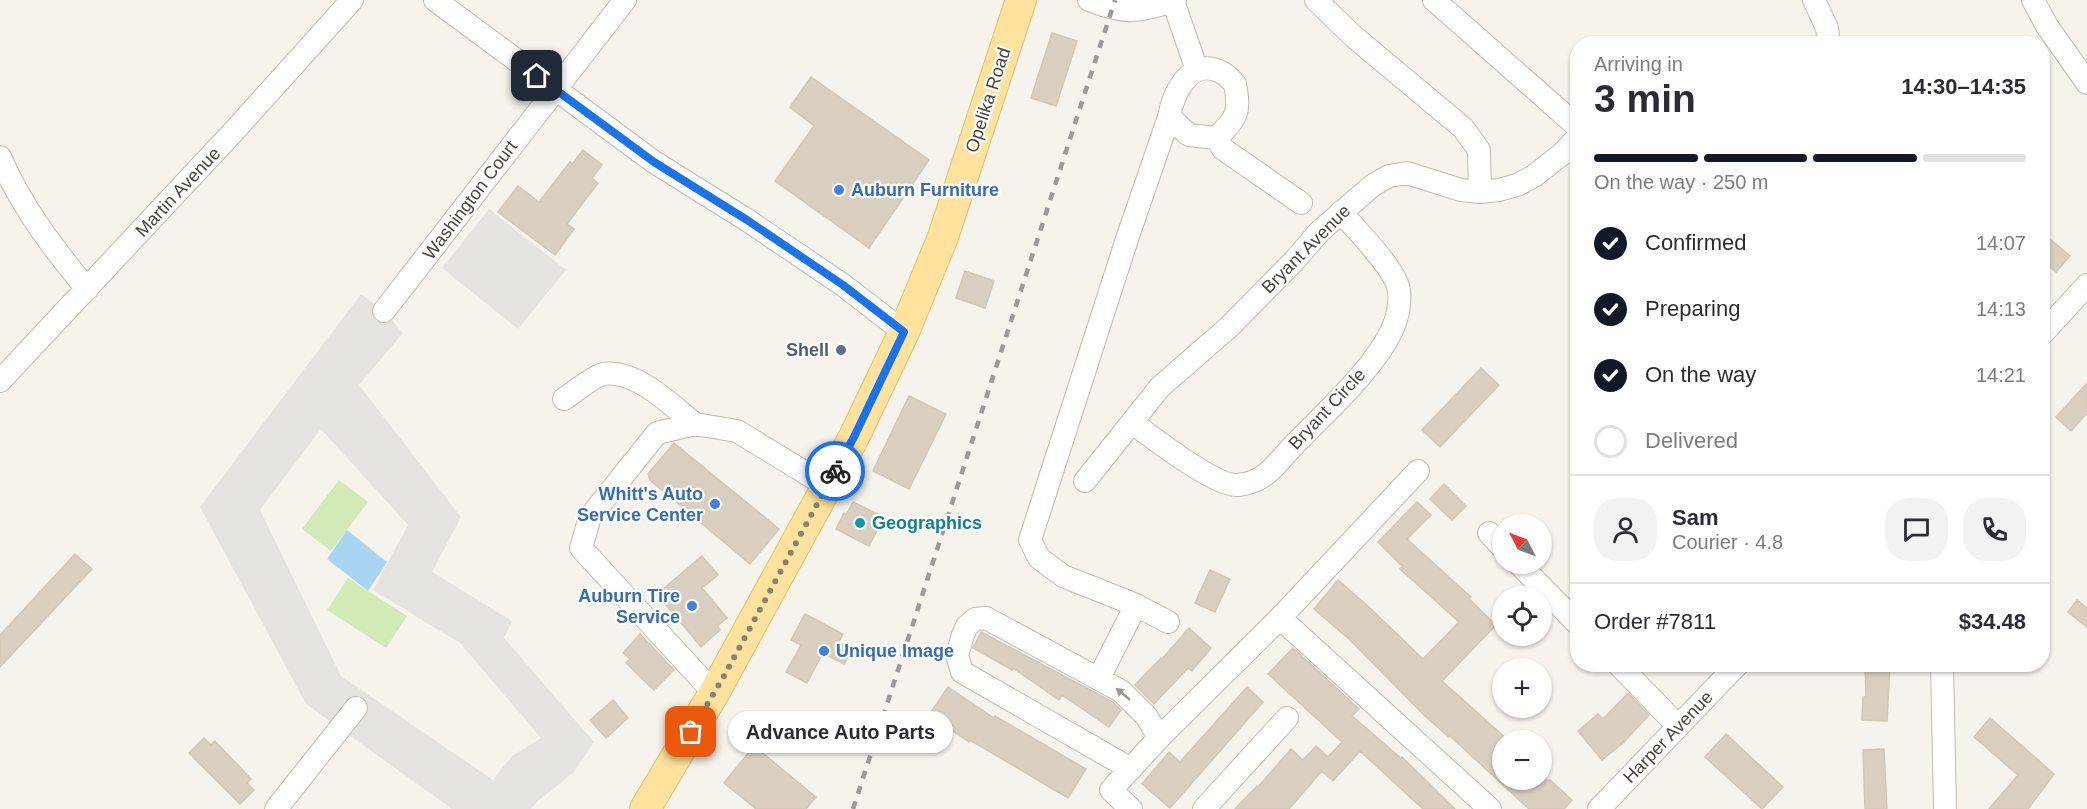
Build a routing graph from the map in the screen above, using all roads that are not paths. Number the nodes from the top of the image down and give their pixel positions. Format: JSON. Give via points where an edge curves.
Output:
{"nodes":[{"id":1,"x":352,"y":0,"type":"edge"},
{"id":2,"x":435,"y":0,"type":"edge"},
{"id":3,"x":625,"y":0,"type":"edge"},
{"id":4,"x":1021,"y":0,"type":"edge"},
{"id":5,"x":1089,"y":0,"type":"edge"},
{"id":6,"x":1174,"y":0,"type":"edge"},
{"id":7,"x":1316,"y":0,"type":"edge"},
{"id":8,"x":1434,"y":0,"type":"edge"},
{"id":9,"x":1814,"y":0,"type":"edge"},
{"id":10,"x":2033,"y":0,"type":"edge"},
{"id":11,"x":1828,"y":36,"type":"edge"},
{"id":12,"x":1197,"y":70,"type":"junction"},
{"id":13,"x":2087,"y":83,"type":"edge"},
{"id":14,"x":555,"y":89,"type":"junction"},
{"id":15,"x":1169,"y":117,"type":"junction"},
{"id":16,"x":1570,"y":120,"type":"edge"},
{"id":17,"x":1216,"y":138,"type":"junction"},
{"id":18,"x":1570,"y":146,"type":"edge"},
{"id":19,"x":0,"y":157,"type":"edge"},
{"id":20,"x":1480,"y":192,"type":"junction"},
{"id":21,"x":1301,"y":203,"type":"dead end"},
{"id":22,"x":1341,"y":212,"type":"junction"},
{"id":23,"x":2087,"y":285,"type":"edge"},
{"id":24,"x":87,"y":289,"type":"junction"},
{"id":25,"x":384,"y":311,"type":"dead end"},
{"id":26,"x":2050,"y":320,"type":"edge"},
{"id":27,"x":904,"y":332,"type":"junction"},
{"id":28,"x":0,"y":381,"type":"edge"},
{"id":29,"x":564,"y":399,"type":"dead end"},
{"id":30,"x":1132,"y":423,"type":"junction"},
{"id":31,"x":695,"y":424,"type":"junction"},
{"id":32,"x":1418,"y":471,"type":"dead end"},
{"id":33,"x":1085,"y":481,"type":"dead end"},
{"id":34,"x":827,"y":486,"type":"junction"},
{"id":35,"x":1529,"y":574,"type":"edge"},
{"id":36,"x":1136,"y":605,"type":"junction"},
{"id":37,"x":1570,"y":616,"type":"edge"},
{"id":38,"x":1280,"y":618,"type":"junction"},
{"id":39,"x":1168,"y":622,"type":"dead end"},
{"id":40,"x":1626,"y":672,"type":"edge"},
{"id":41,"x":1730,"y":672,"type":"edge"},
{"id":42,"x":1941,"y":672,"type":"edge"},
{"id":43,"x":1100,"y":678,"type":"junction"},
{"id":44,"x":714,"y":693,"type":"junction"},
{"id":45,"x":356,"y":708,"type":"dead end"},
{"id":46,"x":1287,"y":718,"type":"dead end"},
{"id":47,"x":1678,"y":726,"type":"junction"},
{"id":48,"x":1159,"y":738,"type":"junction"},
{"id":49,"x":1131,"y":769,"type":"junction"},
{"id":50,"x":276,"y":809,"type":"edge"},
{"id":51,"x":645,"y":809,"type":"edge"},
{"id":52,"x":1131,"y":809,"type":"edge"},
{"id":53,"x":1204,"y":809,"type":"edge"},
{"id":54,"x":1490,"y":809,"type":"edge"},
{"id":55,"x":1599,"y":809,"type":"edge"},
{"id":56,"x":1944,"y":809,"type":"edge"}],
"edges":[{"from":1,"to":24,"type":"street","name":"Martin Avenue"},
{"from":2,"to":14,"type":"street"},
{"from":3,"to":14,"type":"street","name":"Washington Court"},
{"from":4,"to":27,"type":"main road","name":"Opelika Road","via":[[943,237]]},
{"from":5,"to":6,"type":"street","via":[[1127,11]]},
{"from":6,"to":12,"type":"street"},
{"from":7,"to":20,"type":"street","via":[[1463,128],[1479,150]]},
{"from":8,"to":16,"type":"street"},
{"from":9,"to":11,"type":"street"},
{"from":10,"to":13,"type":"street"},
{"from":12,"to":15,"type":"street","via":[[1180,82]]},
{"from":12,"to":17,"type":"street","via":[[1220,71],[1235,84],[1239,104],[1235,117]]},
{"from":14,"to":25,"type":"street","name":"Washington Court"},
{"from":14,"to":27,"type":"street","via":[[654,162],[843,285]]},
{"from":15,"to":17,"type":"street","via":[[1189,135]]},
{"from":15,"to":36,"type":"street","via":[[1030,540],[1039,558],[1063,576]]},
{"from":17,"to":21,"type":"street","via":[[1222,149]]},
{"from":18,"to":20,"type":"street","name":"Bryant Avenue","via":[[1517,185]]},
{"from":19,"to":24,"type":"street","via":[[51,246]]},
{"from":20,"to":22,"type":"street","name":"Bryant Avenue","via":[[1407,173],[1381,180]]},
{"from":22,"to":30,"type":"street","name":"Bryant Avenue","via":[[1229,327],[1160,387]]},
{"from":22,"to":30,"type":"street","name":"Bryant Circle","via":[[1391,271],[1399,289],[1400,309],[1394,327],[1377,353],[1271,469],[1255,481],[1235,485],[1217,479],[1168,450]]},
{"from":23,"to":26,"type":"street"},
{"from":24,"to":28,"type":"street","name":"Martin Avenue"},
{"from":27,"to":34,"type":"main road","name":"Opelika Road"},
{"from":29,"to":31,"type":"street","via":[[602,374],[627,375]]},
{"from":30,"to":33,"type":"street","name":"Bryant Avenue"},
{"from":31,"to":34,"type":"street","via":[[738,431]]},
{"from":31,"to":44,"type":"street","via":[[657,433],[590,517],[581,548]]},
{"from":32,"to":38,"type":"street"},
{"from":34,"to":44,"type":"main road","name":"Opelika Road"},
{"from":35,"to":37,"type":"street"},
{"from":36,"to":39,"type":"street"},
{"from":36,"to":43,"type":"street"},
{"from":38,"to":48,"type":"street"},
{"from":38,"to":54,"type":"street"},
{"from":40,"to":47,"type":"street"},
{"from":41,"to":47,"type":"street","name":"Harper Avenue"},
{"from":42,"to":56,"type":"street"},
{"from":48,"to":43,"type":"street","one_way":true,"via":[[1147,717],[1121,691]]},
{"from":43,"to":49,"type":"street","via":[[986,618],[975,619],[967,626],[957,655],[962,672]]},
{"from":44,"to":51,"type":"main road","name":"Opelika Road"},
{"from":45,"to":50,"type":"street"},
{"from":46,"to":53,"type":"street"},
{"from":47,"to":55,"type":"street","name":"Harper Avenue"},
{"from":48,"to":49,"type":"street"},
{"from":49,"to":52,"type":"street","via":[[1112,790]]}]}
